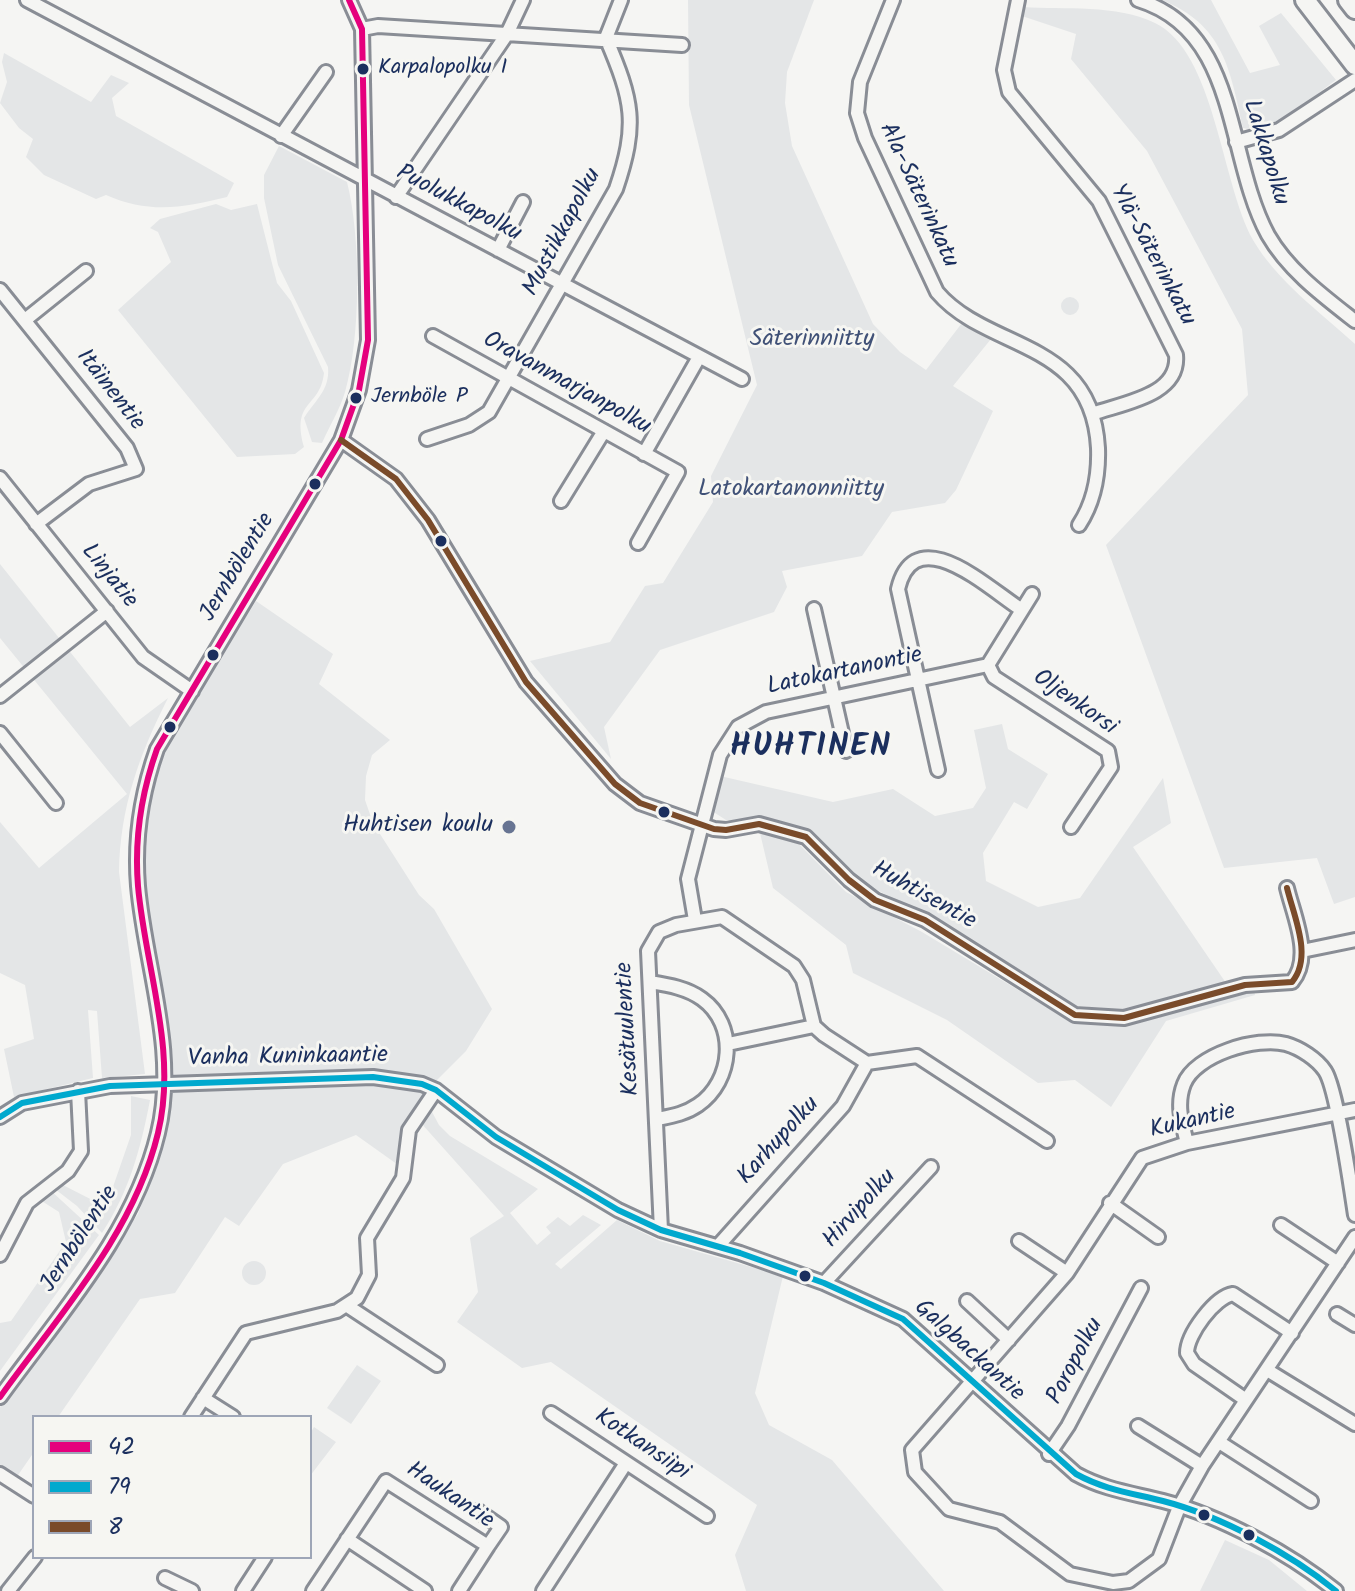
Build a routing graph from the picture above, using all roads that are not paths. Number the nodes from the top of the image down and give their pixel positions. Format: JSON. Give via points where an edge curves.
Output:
{"nodes":[{"id":1,"x":27,"y":0,"type":"edge"},
{"id":2,"x":349,"y":0,"type":"edge"},
{"id":3,"x":523,"y":0,"type":"edge"},
{"id":4,"x":621,"y":0,"type":"edge"},
{"id":5,"x":893,"y":0,"type":"edge"},
{"id":6,"x":1018,"y":0,"type":"edge"},
{"id":7,"x":1138,"y":0,"type":"edge"},
{"id":8,"x":1305,"y":0,"type":"edge"},
{"id":9,"x":1348,"y":0,"type":"edge"},
{"id":10,"x":1355,"y":9,"type":"edge"},
{"id":11,"x":362,"y":29,"type":"junction"},
{"id":12,"x":507,"y":34,"type":"junction"},
{"id":13,"x":606,"y":38,"type":"junction"},
{"id":14,"x":682,"y":45,"type":"dead end"},
{"id":15,"x":1355,"y":65,"type":"edge"},
{"id":16,"x":326,"y":72,"type":"dead end"},
{"id":17,"x":1355,"y":80,"type":"edge"},
{"id":18,"x":281,"y":136,"type":"junction"},
{"id":19,"x":1236,"y":142,"type":"junction"},
{"id":20,"x":365,"y":180,"type":"junction"},
{"id":21,"x":396,"y":197,"type":"junction"},
{"id":22,"x":523,"y":202,"type":"dead end"},
{"id":23,"x":498,"y":250,"type":"junction"},
{"id":24,"x":86,"y":271,"type":"dead end"},
{"id":25,"x":563,"y":285,"type":"junction"},
{"id":26,"x":0,"y":290,"type":"edge"},
{"id":27,"x":25,"y":320,"type":"junction"},
{"id":28,"x":1355,"y":321,"type":"edge"},
{"id":29,"x":433,"y":336,"type":"dead end"},
{"id":30,"x":699,"y":357,"type":"junction"},
{"id":31,"x":509,"y":378,"type":"junction"},
{"id":32,"x":742,"y":379,"type":"dead end"},
{"id":33,"x":1092,"y":414,"type":"junction"},
{"id":34,"x":604,"y":431,"type":"junction"},
{"id":35,"x":427,"y":439,"type":"dead end"},
{"id":36,"x":341,"y":440,"type":"junction"},
{"id":37,"x":644,"y":454,"type":"junction"},
{"id":38,"x":0,"y":478,"type":"edge"},
{"id":39,"x":561,"y":501,"type":"dead end"},
{"id":40,"x":36,"y":524,"type":"junction"},
{"id":41,"x":1079,"y":525,"type":"dead end"},
{"id":42,"x":638,"y":543,"type":"dead end"},
{"id":43,"x":1032,"y":594,"type":"dead end"},
{"id":44,"x":814,"y":609,"type":"dead end"},
{"id":45,"x":1022,"y":610,"type":"junction"},
{"id":46,"x":107,"y":611,"type":"junction"},
{"id":47,"x":988,"y":665,"type":"junction"},
{"id":48,"x":916,"y":680,"type":"junction"},
{"id":49,"x":192,"y":691,"type":"junction"},
{"id":50,"x":0,"y":696,"type":"edge"},
{"id":51,"x":834,"y":697,"type":"junction"},
{"id":52,"x":0,"y":733,"type":"edge"},
{"id":53,"x":846,"y":751,"type":"dead end"},
{"id":54,"x":938,"y":770,"type":"dead end"},
{"id":55,"x":56,"y":803,"type":"dead end"},
{"id":56,"x":703,"y":825,"type":"junction"},
{"id":57,"x":1071,"y":827,"type":"dead end"},
{"id":58,"x":1287,"y":888,"type":"dead end"},
{"id":59,"x":695,"y":920,"type":"junction"},
{"id":60,"x":1355,"y":940,"type":"edge"},
{"id":61,"x":1302,"y":951,"type":"junction"},
{"id":62,"x":650,"y":982,"type":"junction"},
{"id":63,"x":814,"y":1026,"type":"junction"},
{"id":64,"x":728,"y":1044,"type":"junction"},
{"id":65,"x":867,"y":1063,"type":"junction"},
{"id":66,"x":163,"y":1084,"type":"junction"},
{"id":67,"x":436,"y":1090,"type":"junction"},
{"id":68,"x":78,"y":1091,"type":"junction"},
{"id":69,"x":1355,"y":1110,"type":"edge"},
{"id":70,"x":1336,"y":1114,"type":"junction"},
{"id":71,"x":0,"y":1117,"type":"edge"},
{"id":72,"x":657,"y":1119,"type":"junction"},
{"id":73,"x":1047,"y":1141,"type":"dead end"},
{"id":74,"x":1187,"y":1143,"type":"junction"},
{"id":75,"x":931,"y":1167,"type":"dead end"},
{"id":76,"x":1354,"y":1197,"type":"edge"},
{"id":77,"x":1110,"y":1203,"type":"junction"},
{"id":78,"x":1355,"y":1215,"type":"edge"},
{"id":79,"x":1281,"y":1225,"type":"dead end"},
{"id":80,"x":661,"y":1230,"type":"junction"},
{"id":81,"x":1158,"y":1237,"type":"dead end"},
{"id":82,"x":1355,"y":1237,"type":"edge"},
{"id":83,"x":1019,"y":1241,"type":"dead end"},
{"id":84,"x":718,"y":1246,"type":"junction"},
{"id":85,"x":0,"y":1255,"type":"edge"},
{"id":86,"x":1338,"y":1263,"type":"junction"},
{"id":87,"x":1067,"y":1273,"type":"junction"},
{"id":88,"x":824,"y":1283,"type":"junction"},
{"id":89,"x":1141,"y":1288,"type":"dead end"},
{"id":90,"x":967,"y":1301,"type":"dead end"},
{"id":91,"x":349,"y":1307,"type":"junction"},
{"id":92,"x":1337,"y":1314,"type":"dead end"},
{"id":93,"x":1355,"y":1325,"type":"edge"},
{"id":94,"x":1292,"y":1333,"type":"junction"},
{"id":95,"x":1009,"y":1340,"type":"junction"},
{"id":96,"x":437,"y":1365,"type":"dead end"},
{"id":97,"x":1267,"y":1370,"type":"junction"},
{"id":98,"x":971,"y":1383,"type":"junction"},
{"id":99,"x":0,"y":1397,"type":"edge"},
{"id":100,"x":203,"y":1398,"type":"junction"},
{"id":101,"x":1246,"y":1400,"type":"junction"},
{"id":102,"x":551,"y":1413,"type":"dead end"},
{"id":103,"x":192,"y":1415,"type":"edge"},
{"id":104,"x":230,"y":1415,"type":"edge"},
{"id":105,"x":1355,"y":1424,"type":"edge"},
{"id":106,"x":1138,"y":1426,"type":"dead end"},
{"id":107,"x":1219,"y":1442,"type":"junction"},
{"id":108,"x":1049,"y":1454,"type":"junction"},
{"id":109,"x":626,"y":1463,"type":"junction"},
{"id":110,"x":1202,"y":1466,"type":"junction"},
{"id":111,"x":0,"y":1474,"type":"edge"},
{"id":112,"x":32,"y":1495,"type":"edge"},
{"id":113,"x":1311,"y":1501,"type":"dead end"},
{"id":114,"x":1179,"y":1507,"type":"junction"},
{"id":115,"x":478,"y":1511,"type":"dead end"},
{"id":116,"x":707,"y":1516,"type":"dead end"},
{"id":117,"x":347,"y":1539,"type":"junction"},
{"id":118,"x":488,"y":1546,"type":"junction"},
{"id":119,"x":33,"y":1559,"type":"edge"},
{"id":120,"x":264,"y":1559,"type":"edge"},
{"id":121,"x":165,"y":1578,"type":"dead end"},
{"id":122,"x":8,"y":1591,"type":"edge"},
{"id":123,"x":192,"y":1591,"type":"edge"},
{"id":124,"x":243,"y":1591,"type":"edge"},
{"id":125,"x":313,"y":1591,"type":"edge"},
{"id":126,"x":425,"y":1591,"type":"edge"},
{"id":127,"x":459,"y":1591,"type":"edge"},
{"id":128,"x":543,"y":1591,"type":"edge"},
{"id":129,"x":1336,"y":1591,"type":"edge"}],
"edges":[{"from":1,"to":18,"type":"street","name":"Puolukkapolku"},
{"from":2,"to":11,"type":"street","name":"Jernbölentie"},
{"from":3,"to":12,"type":"street"},
{"from":4,"to":13,"type":"street"},
{"from":5,"to":33,"type":"street","name":"Ala-Säterinkatu","via":[[860,82],[857,113],[931,281],[959,310],[1061,369]]},
{"from":6,"to":33,"type":"street","name":"Ylä-Säterinkatu","via":[[1004,70],[1009,92],[1099,201],[1176,355],[1173,376],[1164,387]]},
{"from":7,"to":19,"type":"street","name":"Lakkapolku","via":[[1177,18],[1199,40],[1216,70]]},
{"from":8,"to":15,"type":"highway"},
{"from":9,"to":10,"type":"highway"},
{"from":11,"to":12,"type":"street"},
{"from":11,"to":20,"type":"street","name":"Jernbölentie"},
{"from":12,"to":13,"type":"street"},
{"from":12,"to":21,"type":"street"},
{"from":13,"to":14,"type":"street"},
{"from":13,"to":25,"type":"street","name":"Mustikkapolku","via":[[625,81],[632,115],[628,152],[616,189]]},
{"from":16,"to":18,"type":"street"},
{"from":17,"to":19,"type":"street","via":[[1279,130]]},
{"from":18,"to":20,"type":"street","name":"Puolukkapolku"},
{"from":19,"to":28,"type":"street","name":"Lakkapolku","via":[[1270,239],[1301,276]]},
{"from":20,"to":21,"type":"street","name":"Puolukkapolku"},
{"from":20,"to":36,"type":"street","name":"Jernbölentie","via":[[368,340],[359,390]]},
{"from":21,"to":23,"type":"street","name":"Puolukkapolku"},
{"from":22,"to":23,"type":"street"},
{"from":23,"to":25,"type":"street","name":"Puolukkapolku"},
{"from":24,"to":27,"type":"street"},
{"from":25,"to":30,"type":"street","name":"Puolukkapolku"},
{"from":25,"to":31,"type":"street","name":"Mustikkapolku"},
{"from":26,"to":27,"type":"street","name":"Itäinentie"},
{"from":27,"to":40,"type":"street","name":"Itäinentie","via":[[127,448],[136,469],[89,484]]},
{"from":29,"to":31,"type":"street","name":"Oravanmarjanpolku"},
{"from":30,"to":32,"type":"street","name":"Puolukkapolku"},
{"from":30,"to":37,"type":"street"},
{"from":31,"to":34,"type":"street","name":"Oravanmarjanpolku"},
{"from":31,"to":35,"type":"street","name":"Mustikkapolku","via":[[481,419]]},
{"from":33,"to":41,"type":"street","name":"Ala-Säterinkatu","via":[[1097,472],[1093,499]]},
{"from":34,"to":37,"type":"street","name":"Oravanmarjanpolku"},
{"from":34,"to":39,"type":"street"},
{"from":36,"to":49,"type":"street","name":"Jernbölentie"},
{"from":36,"to":56,"type":"street","name":"Huhtisentie","via":[[379,465],[408,494],[526,682],[615,784],[640,803]]},
{"from":37,"to":42,"type":"street","name":"Oravanmarjanpolku","via":[[678,472]]},
{"from":38,"to":40,"type":"street","name":"Linjatie"},
{"from":40,"to":46,"type":"street","name":"Linjatie"},
{"from":43,"to":45,"type":"street"},
{"from":44,"to":51,"type":"street"},
{"from":45,"to":47,"type":"street"},
{"from":45,"to":48,"type":"street","via":[[945,560],[930,556],[910,563],[898,589]]},
{"from":46,"to":49,"type":"street","name":"Linjatie","via":[[151,664]]},
{"from":46,"to":50,"type":"street"},
{"from":47,"to":48,"type":"street","name":"Latokartanontie"},
{"from":47,"to":57,"type":"street","name":"Oljenkorsi","via":[[994,677],[1112,758]]},
{"from":48,"to":51,"type":"street","name":"Latokartanontie"},
{"from":48,"to":54,"type":"street"},
{"from":49,"to":66,"type":"street","name":"Jernbölentie","via":[[157,749],[142,791],[137,834],[138,886],[162,1037]]},
{"from":51,"to":53,"type":"street"},
{"from":51,"to":56,"type":"street","name":"Latokartanontie","via":[[766,712],[738,727],[720,755]]},
{"from":52,"to":55,"type":"street"},
{"from":56,"to":59,"type":"street","name":"Latokartanontie","via":[[688,879]]},
{"from":56,"to":61,"type":"street","name":"Huhtisentie","via":[[726,830],[759,824],[806,837],[875,900],[925,920],[1075,1015],[1124,1018],[1245,985],[1286,985],[1298,974]]},
{"from":58,"to":61,"type":"street"},
{"from":59,"to":62,"type":"street","name":"Kesätuulentie","via":[[652,939]]},
{"from":59,"to":63,"type":"street","name":"Kesätuulentie","via":[[722,917],[794,966],[803,980]]},
{"from":60,"to":61,"type":"street"},
{"from":62,"to":64,"type":"street","via":[[701,997],[720,1019]]},
{"from":62,"to":72,"type":"street","name":"Kesätuulentie"},
{"from":63,"to":64,"type":"street"},
{"from":63,"to":65,"type":"street"},
{"from":64,"to":72,"type":"street","via":[[724,1070],[706,1099],[687,1112]]},
{"from":65,"to":73,"type":"street","via":[[917,1056]]},
{"from":65,"to":84,"type":"street","name":"Karhupolku","via":[[843,1106]]},
{"from":66,"to":67,"type":"street","name":"Vanha Kuninkaantie","via":[[373,1077],[414,1081]]},
{"from":66,"to":68,"type":"street","name":"Vanha Kuninkaantie"},
{"from":66,"to":99,"type":"street","name":"Jernbölentie","via":[[159,1131],[126,1217]]},
{"from":67,"to":80,"type":"street","name":"Galgbackantie","via":[[533,1160]]},
{"from":67,"to":91,"type":"street","via":[[409,1130],[403,1178],[369,1232],[368,1279]]},
{"from":68,"to":71,"type":"street","name":"Vanha Kuninkaantie","via":[[22,1103]]},
{"from":68,"to":85,"type":"street","via":[[81,1151],[68,1171],[27,1203]]},
{"from":69,"to":70,"type":"street","name":"Kukantie"},
{"from":70,"to":74,"type":"street","name":"Kukantie"},
{"from":70,"to":74,"type":"street","via":[[1330,1080],[1316,1062],[1285,1043],[1244,1047],[1202,1061],[1185,1080],[1179,1098]]},
{"from":70,"to":76,"type":"street"},
{"from":72,"to":80,"type":"street","name":"Kesätuulentie"},
{"from":74,"to":77,"type":"street","name":"Kukantie","via":[[1142,1158]]},
{"from":75,"to":88,"type":"street","name":"Hirvipolku"},
{"from":76,"to":78,"type":"street"},
{"from":77,"to":81,"type":"street"},
{"from":77,"to":87,"type":"street","name":"Kukantie"},
{"from":79,"to":86,"type":"street"},
{"from":80,"to":84,"type":"street","name":"Galgbackantie"},
{"from":82,"to":86,"type":"street"},
{"from":83,"to":87,"type":"street"},
{"from":84,"to":88,"type":"street","name":"Galgbackantie"},
{"from":86,"to":94,"type":"street"},
{"from":87,"to":95,"type":"street","name":"Kukantie"},
{"from":88,"to":98,"type":"street","name":"Galgbackantie","via":[[903,1319]]},
{"from":89,"to":108,"type":"street","name":"Poropolku"},
{"from":90,"to":95,"type":"street"},
{"from":91,"to":96,"type":"street"},
{"from":91,"to":100,"type":"street","via":[[249,1331]]},
{"from":92,"to":93,"type":"street"},
{"from":94,"to":97,"type":"street"},
{"from":94,"to":101,"type":"street","via":[[1233,1294],[1219,1298],[1189,1340],[1187,1353],[1194,1364]]},
{"from":95,"to":98,"type":"street","name":"Kukantie"},
{"from":97,"to":101,"type":"street"},
{"from":97,"to":105,"type":"street"},
{"from":98,"to":108,"type":"street","name":"Galgbackantie"},
{"from":98,"to":114,"type":"street","name":"Kukantie","via":[[912,1450],[915,1472],[949,1509],[1000,1522],[1070,1574],[1113,1583],[1129,1581],[1159,1559]]},
{"from":100,"to":103,"type":"street"},
{"from":100,"to":104,"type":"street"},
{"from":101,"to":107,"type":"street"},
{"from":102,"to":109,"type":"street","name":"Kotkansiipi"},
{"from":106,"to":110,"type":"street"},
{"from":107,"to":110,"type":"street"},
{"from":107,"to":113,"type":"street"},
{"from":108,"to":114,"type":"street","name":"Galgbackantie","via":[[1101,1488]]},
{"from":109,"to":116,"type":"street","name":"Kotkansiipi"},
{"from":109,"to":128,"type":"street"},
{"from":110,"to":114,"type":"street"},
{"from":111,"to":112,"type":"street"},
{"from":114,"to":129,"type":"street","name":"Galgbackantie","via":[[1281,1550]]},
{"from":115,"to":118,"type":"street","via":[[501,1527]]},
{"from":117,"to":118,"type":"street","name":"Haukantie","via":[[386,1481]]},
{"from":117,"to":125,"type":"street"},
{"from":117,"to":126,"type":"street"},
{"from":118,"to":127,"type":"street","name":"Haukantie"},
{"from":119,"to":122,"type":"street"},
{"from":120,"to":124,"type":"street"},
{"from":121,"to":123,"type":"street"}]}
